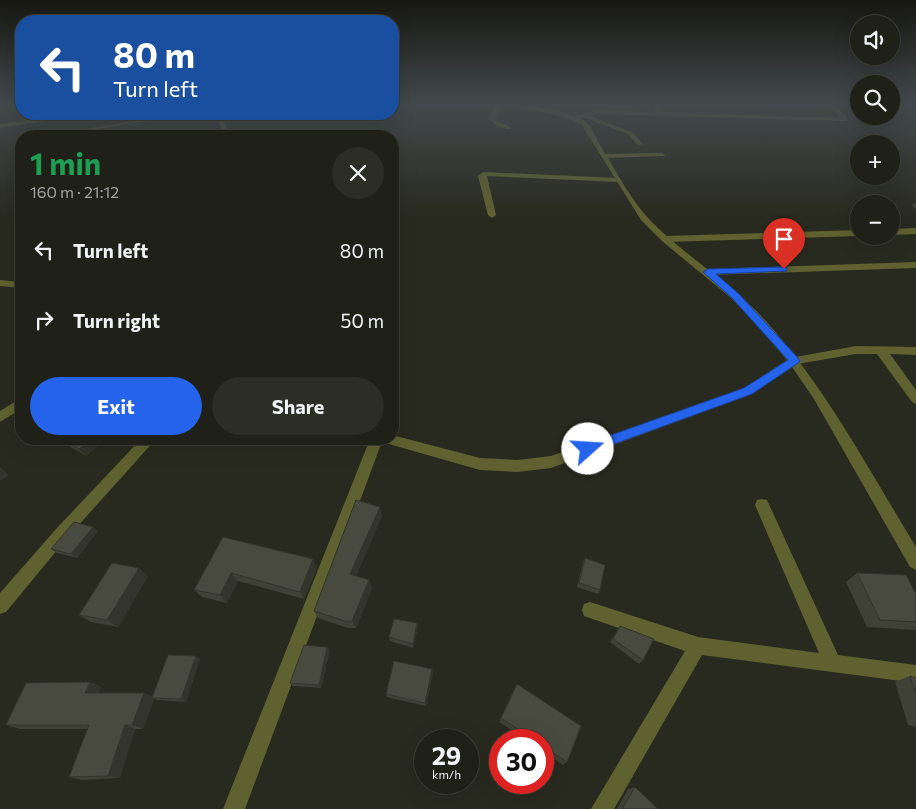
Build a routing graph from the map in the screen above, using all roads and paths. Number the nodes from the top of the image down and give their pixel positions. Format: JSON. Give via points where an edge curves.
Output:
{"nodes":[{"id":1,"x":596,"y":143,"type":"edge"},
{"id":2,"x":662,"y":155,"type":"dead end"},
{"id":3,"x":604,"y":156,"type":"junction"},
{"id":4,"x":618,"y":180,"type":"junction"},
{"id":5,"x":492,"y":215,"type":"dead end"},
{"id":6,"x":916,"y":231,"type":"edge"},
{"id":7,"x":900,"y":232,"type":"edge"},
{"id":8,"x":850,"y":233,"type":"edge"},
{"id":9,"x":666,"y":239,"type":"junction"},
{"id":10,"x":916,"y":265,"type":"edge"},
{"id":11,"x":708,"y":272,"type":"junction"},
{"id":12,"x":0,"y":283,"type":"edge"},
{"id":13,"x":15,"y":284,"type":"edge"},
{"id":14,"x":881,"y":351,"type":"junction"},
{"id":15,"x":916,"y":352,"type":"edge"},
{"id":16,"x":794,"y":361,"type":"junction"},
{"id":17,"x":916,"y":399,"type":"edge"},
{"id":18,"x":15,"y":407,"type":"edge"},
{"id":19,"x":0,"y":417,"type":"edge"},
{"id":20,"x":399,"y":442,"type":"edge"},
{"id":21,"x":143,"y":445,"type":"edge"},
{"id":22,"x":374,"y":445,"type":"edge"},
{"id":23,"x":762,"y":505,"type":"dead end"},
{"id":24,"x":916,"y":562,"type":"edge"},
{"id":25,"x":0,"y":606,"type":"edge"},
{"id":26,"x":590,"y":610,"type":"dead end"},
{"id":27,"x":698,"y":646,"type":"junction"},
{"id":28,"x":832,"y":662,"type":"junction"},
{"id":29,"x":916,"y":674,"type":"edge"},
{"id":30,"x":234,"y":809,"type":"edge"},
{"id":31,"x":602,"y":809,"type":"edge"}],
"edges":[{"from":1,"to":3,"type":"street"},
{"from":2,"to":3,"type":"lane"},
{"from":3,"to":4,"type":"street"},
{"from":4,"to":5,"type":"street","via":[[486,174],[482,176]]},
{"from":4,"to":9,"type":"street","via":[[644,218]]},
{"from":6,"to":7,"type":"street"},
{"from":8,"to":9,"type":"street"},
{"from":9,"to":11,"type":"street"},
{"from":10,"to":11,"type":"street"},
{"from":11,"to":16,"type":"street","via":[[735,296]]},
{"from":12,"to":13,"type":"street"},
{"from":14,"to":15,"type":"street"},
{"from":14,"to":16,"type":"street","via":[[856,350]]},
{"from":14,"to":17,"type":"street"},
{"from":16,"to":20,"type":"street","via":[[748,391],[550,462],[517,466],[480,464]]},
{"from":16,"to":24,"type":"street"},
{"from":18,"to":19,"type":"street"},
{"from":21,"to":25,"type":"street"},
{"from":22,"to":30,"type":"street"},
{"from":23,"to":28,"type":"street"},
{"from":26,"to":27,"type":"street"},
{"from":27,"to":28,"type":"street"},
{"from":27,"to":31,"type":"street"},
{"from":28,"to":29,"type":"street"}]}
